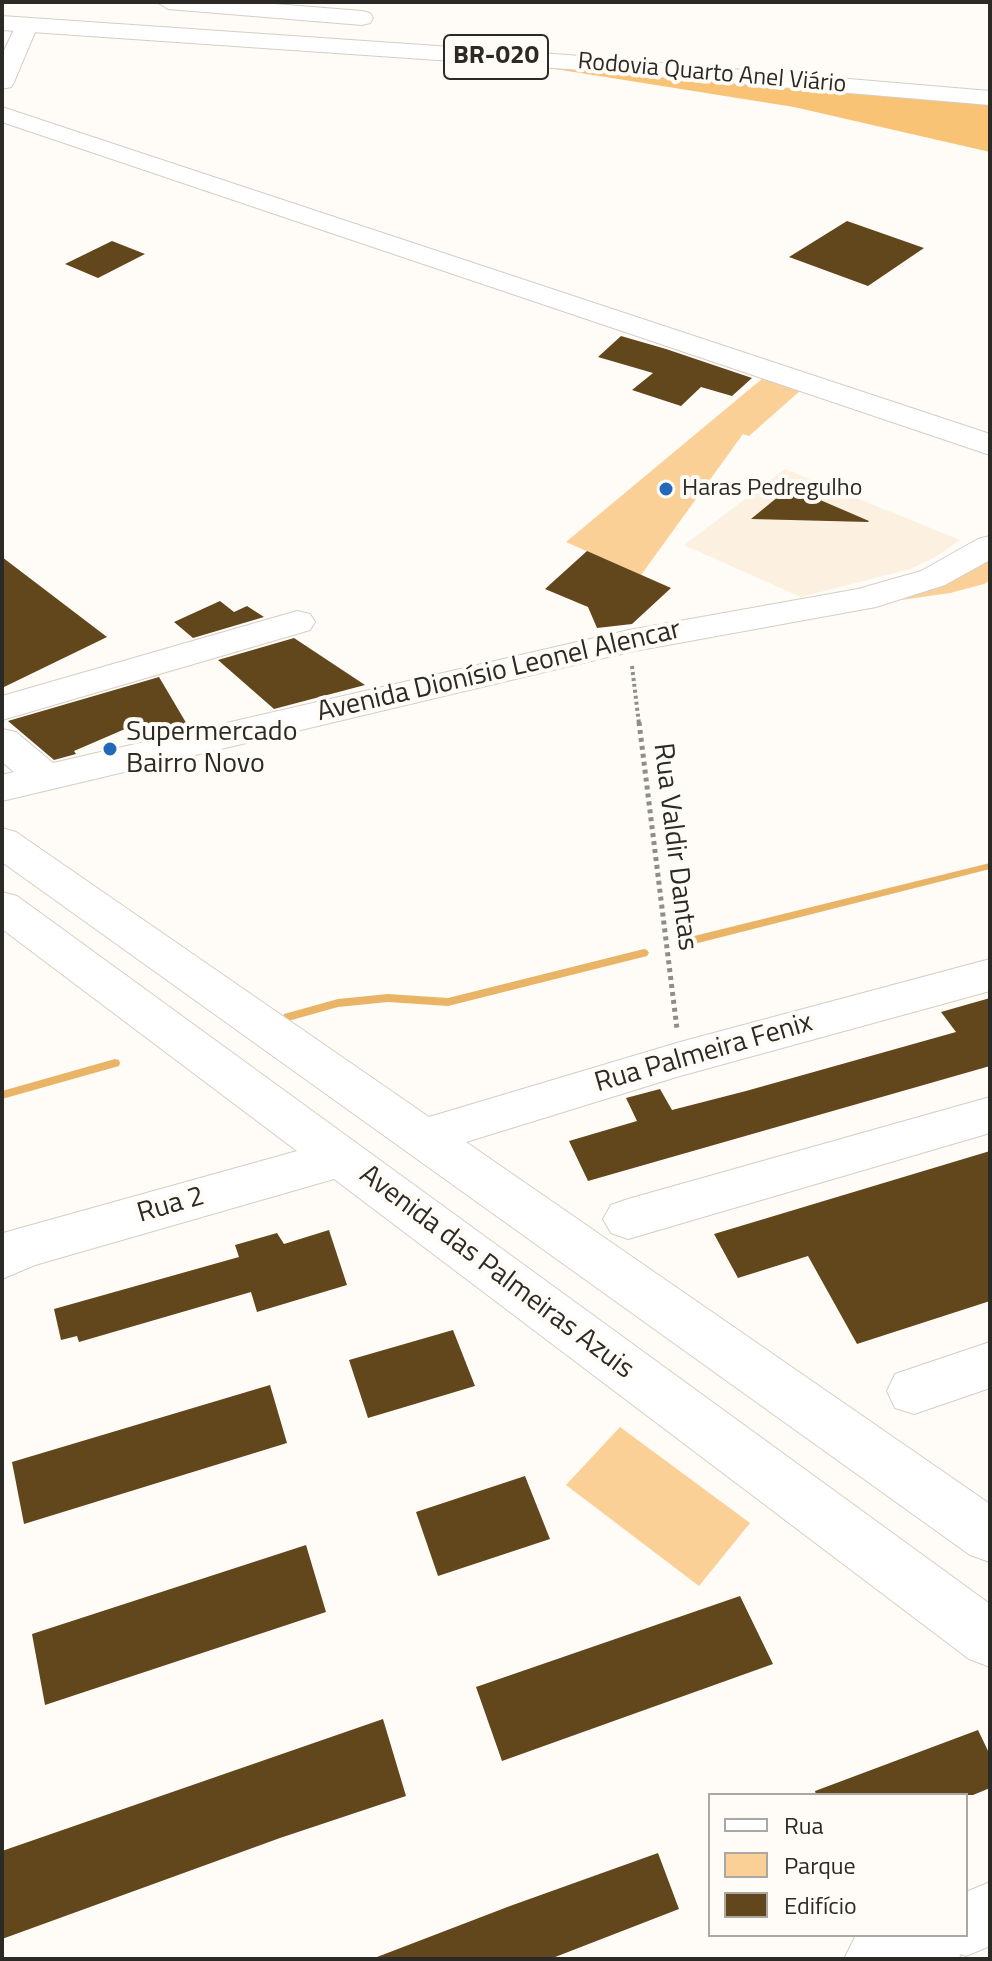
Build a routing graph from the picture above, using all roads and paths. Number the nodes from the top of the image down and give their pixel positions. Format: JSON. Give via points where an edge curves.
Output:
{"nodes":[{"id":1,"x":168,"y":2,"type":"edge"},
{"id":2,"x":380,"y":20,"type":"dead end"},
{"id":3,"x":2,"y":23,"type":"edge"},
{"id":4,"x":27,"y":25,"type":"junction"},
{"id":5,"x":2,"y":82,"type":"edge"},
{"id":6,"x":990,"y":98,"type":"edge"},
{"id":7,"x":2,"y":114,"type":"edge"},
{"id":8,"x":990,"y":445,"type":"edge"},
{"id":9,"x":990,"y":546,"type":"edge"},
{"id":10,"x":297,"y":622,"type":"dead end"},
{"id":11,"x":629,"y":641,"type":"junction"},
{"id":12,"x":2,"y":708,"type":"edge"},
{"id":13,"x":2,"y":741,"type":"edge"},
{"id":14,"x":43,"y":776,"type":"junction"},
{"id":15,"x":2,"y":788,"type":"edge"},
{"id":16,"x":2,"y":842,"type":"edge"},
{"id":17,"x":2,"y":907,"type":"edge"},
{"id":18,"x":990,"y":975,"type":"edge"},
{"id":19,"x":680,"y":1059,"type":"junction"},
{"id":20,"x":990,"y":1115,"type":"edge"},
{"id":21,"x":420,"y":1138,"type":"junction"},
{"id":22,"x":341,"y":1158,"type":"junction"},
{"id":23,"x":628,"y":1219,"type":"dead end"},
{"id":24,"x":2,"y":1258,"type":"edge"},
{"id":25,"x":990,"y":1365,"type":"edge"},
{"id":26,"x":914,"y":1391,"type":"dead end"},
{"id":27,"x":990,"y":1536,"type":"edge"},
{"id":28,"x":990,"y":1639,"type":"edge"},
{"id":29,"x":990,"y":1914,"type":"edge"},
{"id":30,"x":968,"y":1923,"type":"edge"},
{"id":31,"x":932,"y":1937,"type":"edge"},
{"id":32,"x":877,"y":1959,"type":"edge"}],
"edges":[{"from":1,"to":2,"type":"main road"},
{"from":3,"to":4,"type":"main road","name":"Rodovia Quarto Anel Viário","number":"BR-020"},
{"from":4,"to":5,"type":"main road"},
{"from":4,"to":6,"type":"main road","name":"Rodovia Quarto Anel Viário","number":"BR-020"},
{"from":7,"to":8,"type":"main road"},
{"from":9,"to":11,"type":"main road","name":"Avenida Dionísio Leonel Alencar","via":[[933,578],[863,599]]},
{"from":10,"to":12,"type":"main road"},
{"from":11,"to":14,"type":"main road","name":"Avenida Dionísio Leonel Alencar"},
{"from":11,"to":19,"type":"path","name":"Rua Valdir Dantas"},
{"from":13,"to":14,"type":"main road"},
{"from":14,"to":15,"type":"main road","name":"Avenida Dionísio Leonel Alencar"},
{"from":16,"to":21,"type":"main road"},
{"from":17,"to":22,"type":"main road","name":"Avenida das Palmeiras Azuis"},
{"from":18,"to":19,"type":"main road","name":"Rua Palmeira Fenix"},
{"from":19,"to":21,"type":"main road","name":"Rua Palmeira Fenix"},
{"from":20,"to":23,"type":"main road"},
{"from":21,"to":27,"type":"main road"},
{"from":22,"to":24,"type":"main road","name":"Rua 2","via":[[21,1248]]},
{"from":22,"to":28,"type":"main road","name":"Avenida das Palmeiras Azuis"},
{"from":25,"to":26,"type":"main road"},
{"from":29,"to":30,"type":"main road"},
{"from":31,"to":32,"type":"main road"}]}
